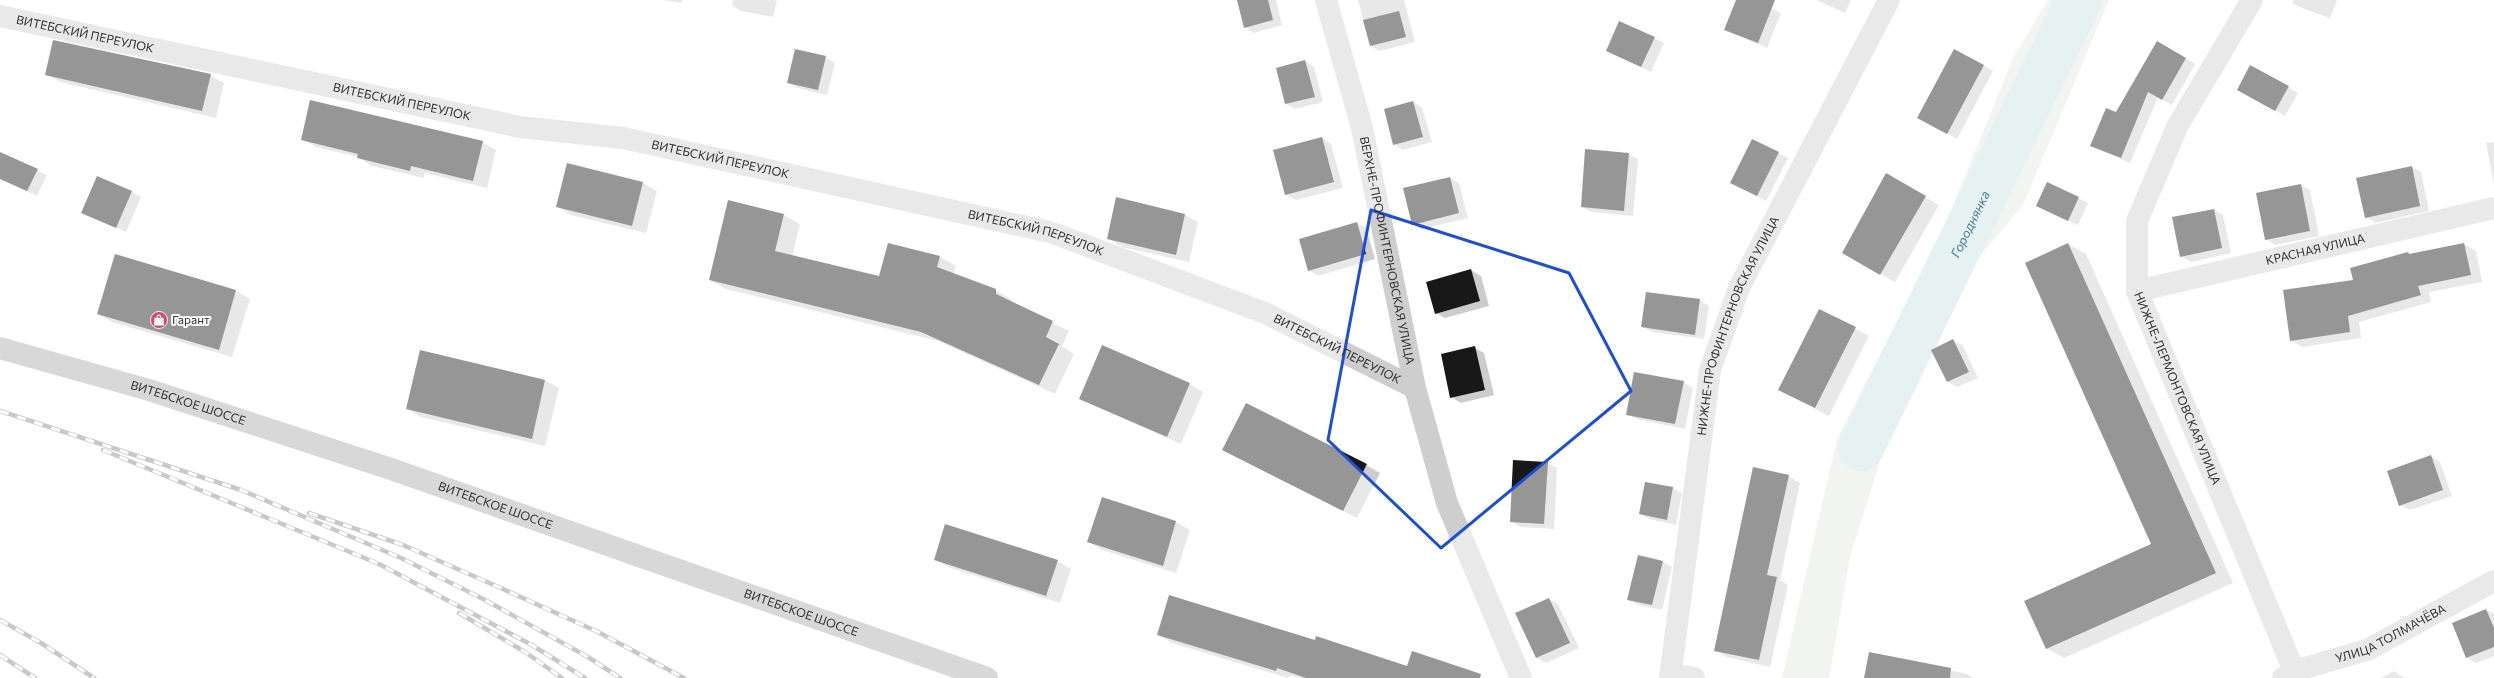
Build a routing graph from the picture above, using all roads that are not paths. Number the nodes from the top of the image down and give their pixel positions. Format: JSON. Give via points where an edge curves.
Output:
{"nodes":[{"id":1,"x":1326,"y":0,"type":"edge"},
{"id":2,"x":1889,"y":0,"type":"edge"},
{"id":3,"x":2252,"y":0,"type":"edge"},
{"id":4,"x":0,"y":16,"type":"edge"},
{"id":5,"x":2494,"y":208,"type":"edge"},
{"id":6,"x":2137,"y":291,"type":"junction"},
{"id":7,"x":0,"y":348,"type":"edge"},
{"id":8,"x":1415,"y":388,"type":"junction"},
{"id":9,"x":2494,"y":581,"type":"edge"},
{"id":10,"x":2288,"y":674,"type":"edge"},
{"id":11,"x":1671,"y":676,"type":"edge"},
{"id":12,"x":987,"y":678,"type":"edge"},
{"id":13,"x":1521,"y":678,"type":"edge"},
{"id":14,"x":1694,"y":678,"type":"edge"}],
"edges":[{"from":1,"to":8,"type":"street","name":"ВЕРХНЕ-ПРОФИНТЕРНОВСКАЯ УЛИЦА","via":[[1362,128]]},
{"from":2,"to":11,"type":"street","name":"НИЖНЕ-ПРОФИНТЕРНОВСКАЯ УЛИЦА","via":[[1738,288],[1710,370]]},
{"from":3,"to":6,"type":"street","name":"НИЖНЕ-ЛЕРМОНТОВСКАЯ УЛИЦА","via":[[2178,126],[2138,221]]},
{"from":4,"to":8,"type":"street","name":"ВИТЕБСКИЙ ПЕРЕУЛОК","via":[[520,127],[623,138],[1050,232],[1265,313]]},
{"from":5,"to":6,"type":"street","name":"КРАСНАЯ УЛИЦА"},
{"from":6,"to":10,"type":"street","name":"НИЖНЕ-ЛЕРМОНТОВСКАЯ УЛИЦА"},
{"from":7,"to":12,"type":"main road","name":"ВИТЕБСКОЕ ШОССЕ","via":[[149,390],[391,469]]},
{"from":8,"to":13,"type":"street","name":"ВЕРХНЕ-ПРОФИНТЕРНОВСКАЯ УЛИЦА","via":[[1447,503]]},
{"from":9,"to":10,"type":"street","name":"УЛИЦА ТОЛМАЧЁВА","via":[[2367,650]]},
{"from":11,"to":14,"type":"street"}]}
